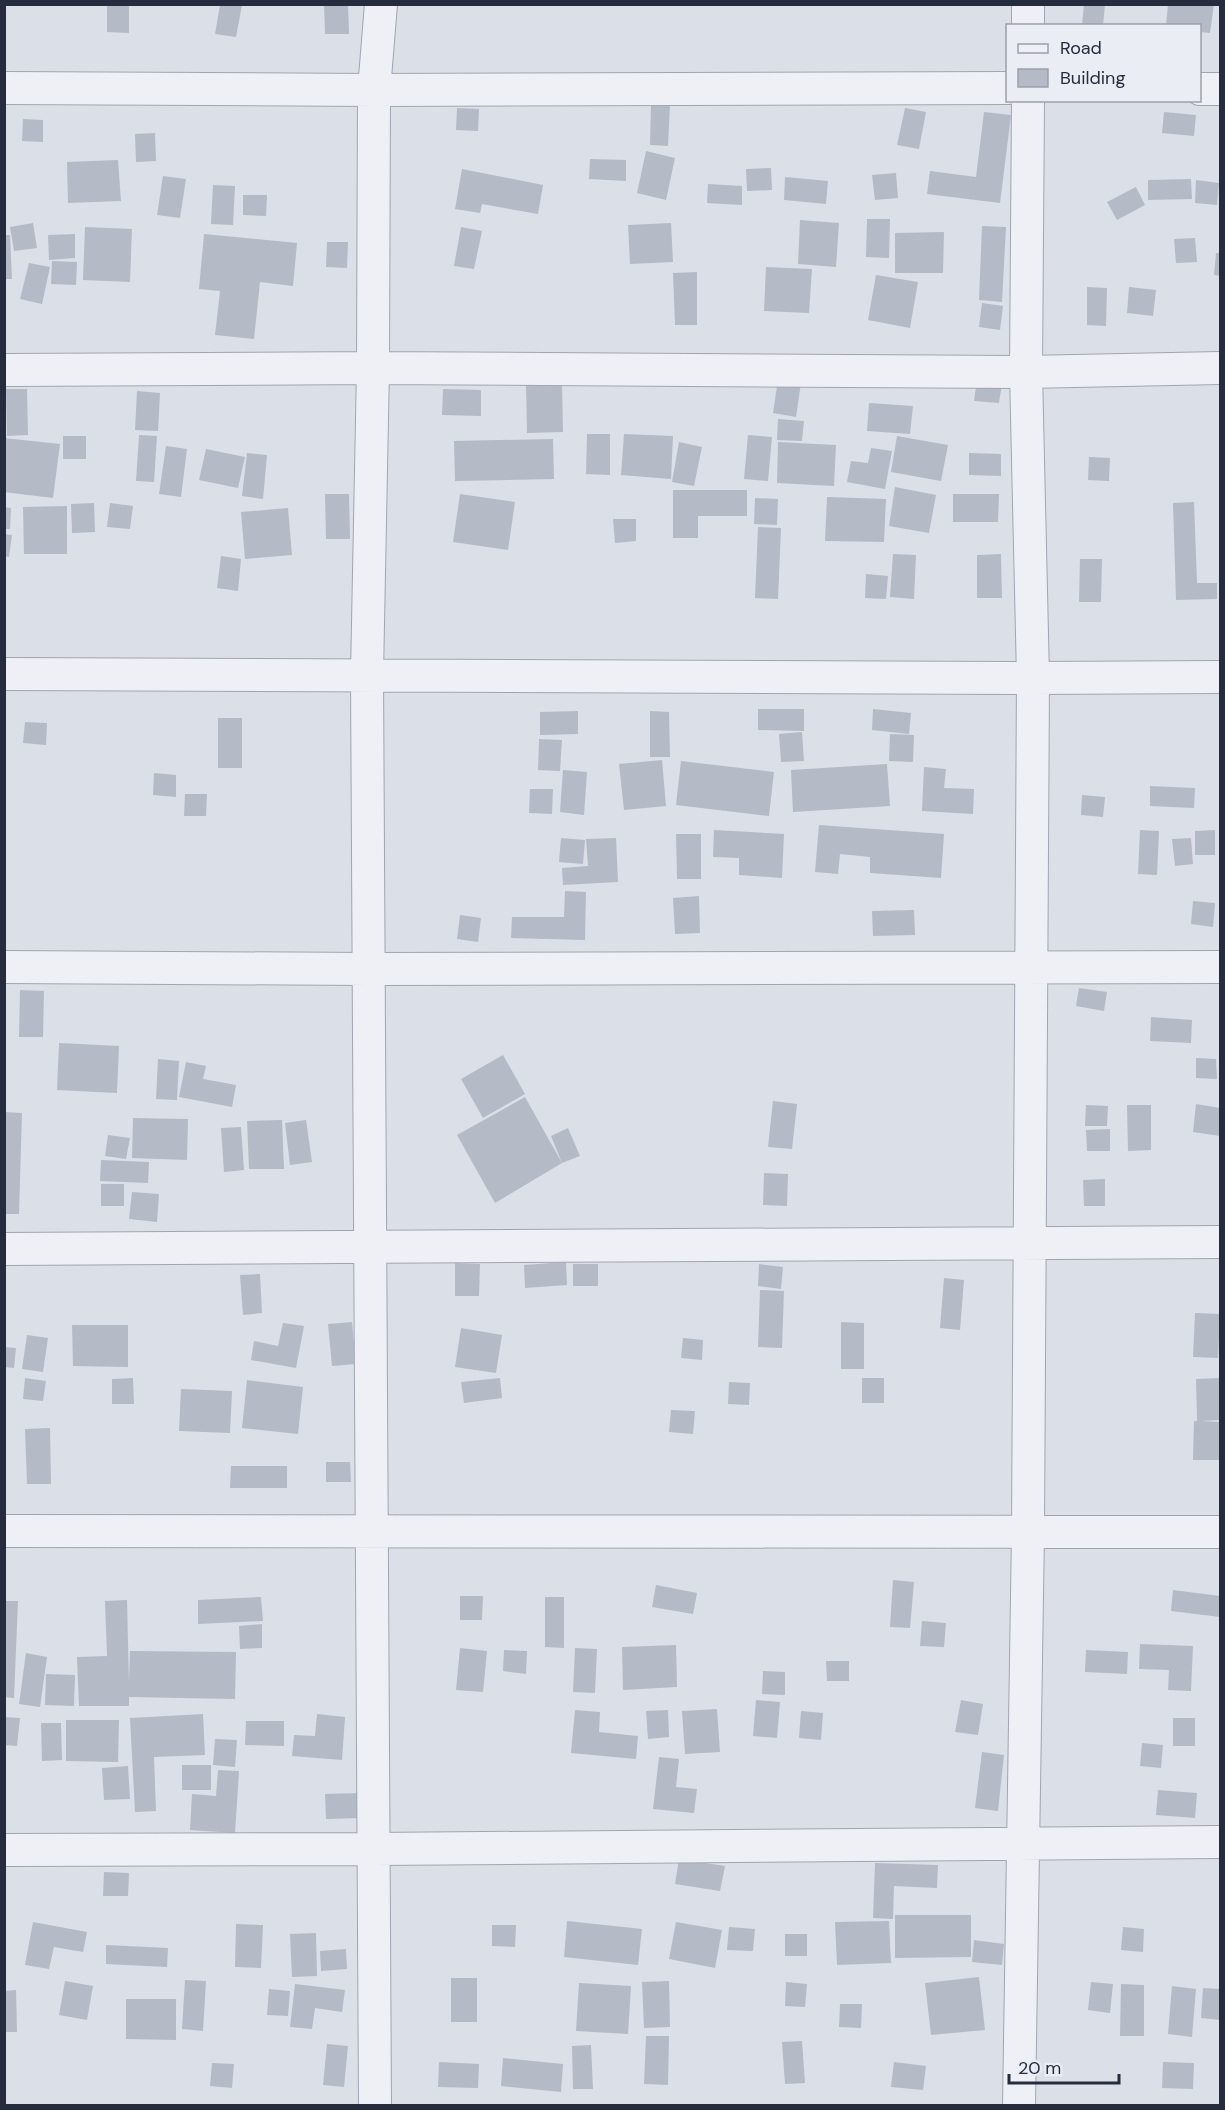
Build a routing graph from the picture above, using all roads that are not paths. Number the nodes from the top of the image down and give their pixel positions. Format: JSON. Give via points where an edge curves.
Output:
{"nodes":[{"id":1,"x":381,"y":4,"type":"edge"},
{"id":2,"x":1028,"y":4,"type":"edge"},
{"id":3,"x":1028,"y":24,"type":"edge"},
{"id":4,"x":4,"y":88,"type":"edge"},
{"id":5,"x":1006,"y":88,"type":"edge"},
{"id":6,"x":1201,"y":89,"type":"edge"},
{"id":7,"x":1221,"y":89,"type":"edge"},
{"id":8,"x":374,"y":90,"type":"junction"},
{"id":9,"x":1028,"y":102,"type":"edge"},
{"id":10,"x":374,"y":368,"type":"junction"},
{"id":11,"x":1221,"y":368,"type":"edge"},
{"id":12,"x":4,"y":370,"type":"edge"},
{"id":13,"x":1026,"y":372,"type":"junction"},
{"id":14,"x":4,"y":674,"type":"edge"},
{"id":15,"x":367,"y":675,"type":"junction"},
{"id":16,"x":1221,"y":677,"type":"edge"},
{"id":17,"x":1033,"y":678,"type":"junction"},
{"id":18,"x":4,"y":967,"type":"edge"},
{"id":19,"x":1031,"y":967,"type":"junction"},
{"id":20,"x":1221,"y":967,"type":"edge"},
{"id":21,"x":368,"y":969,"type":"junction"},
{"id":22,"x":1029,"y":1242,"type":"junction"},
{"id":23,"x":1221,"y":1242,"type":"edge"},
{"id":24,"x":370,"y":1247,"type":"junction"},
{"id":25,"x":4,"y":1249,"type":"edge"},
{"id":26,"x":4,"y":1531,"type":"edge"},
{"id":27,"x":371,"y":1531,"type":"junction"},
{"id":28,"x":1028,"y":1532,"type":"junction"},
{"id":29,"x":1221,"y":1532,"type":"edge"},
{"id":30,"x":1221,"y":1842,"type":"edge"},
{"id":31,"x":1023,"y":1844,"type":"junction"},
{"id":32,"x":374,"y":1849,"type":"junction"},
{"id":33,"x":4,"y":1850,"type":"edge"},
{"id":34,"x":375,"y":2106,"type":"edge"},
{"id":35,"x":1020,"y":2106,"type":"edge"}],
"edges":[{"from":1,"to":8,"type":"street"},
{"from":2,"to":3,"type":"street"},
{"from":4,"to":8,"type":"street"},
{"from":5,"to":8,"type":"street"},
{"from":6,"to":7,"type":"street"},
{"from":8,"to":10,"type":"street"},
{"from":9,"to":13,"type":"street"},
{"from":10,"to":12,"type":"street"},
{"from":10,"to":13,"type":"street"},
{"from":10,"to":15,"type":"street"},
{"from":11,"to":13,"type":"street"},
{"from":13,"to":17,"type":"street"},
{"from":14,"to":15,"type":"street"},
{"from":15,"to":17,"type":"street"},
{"from":15,"to":21,"type":"street"},
{"from":16,"to":17,"type":"street"},
{"from":17,"to":19,"type":"street"},
{"from":18,"to":21,"type":"street"},
{"from":19,"to":20,"type":"street"},
{"from":19,"to":21,"type":"street"},
{"from":19,"to":22,"type":"street"},
{"from":21,"to":24,"type":"street"},
{"from":22,"to":23,"type":"street"},
{"from":22,"to":24,"type":"street"},
{"from":22,"to":28,"type":"street"},
{"from":24,"to":25,"type":"street"},
{"from":24,"to":27,"type":"street"},
{"from":26,"to":27,"type":"street"},
{"from":27,"to":28,"type":"street"},
{"from":27,"to":32,"type":"street"},
{"from":28,"to":29,"type":"street"},
{"from":28,"to":31,"type":"street"},
{"from":30,"to":31,"type":"street"},
{"from":31,"to":32,"type":"street"},
{"from":31,"to":35,"type":"street"},
{"from":32,"to":33,"type":"street"},
{"from":32,"to":34,"type":"street"}]}
